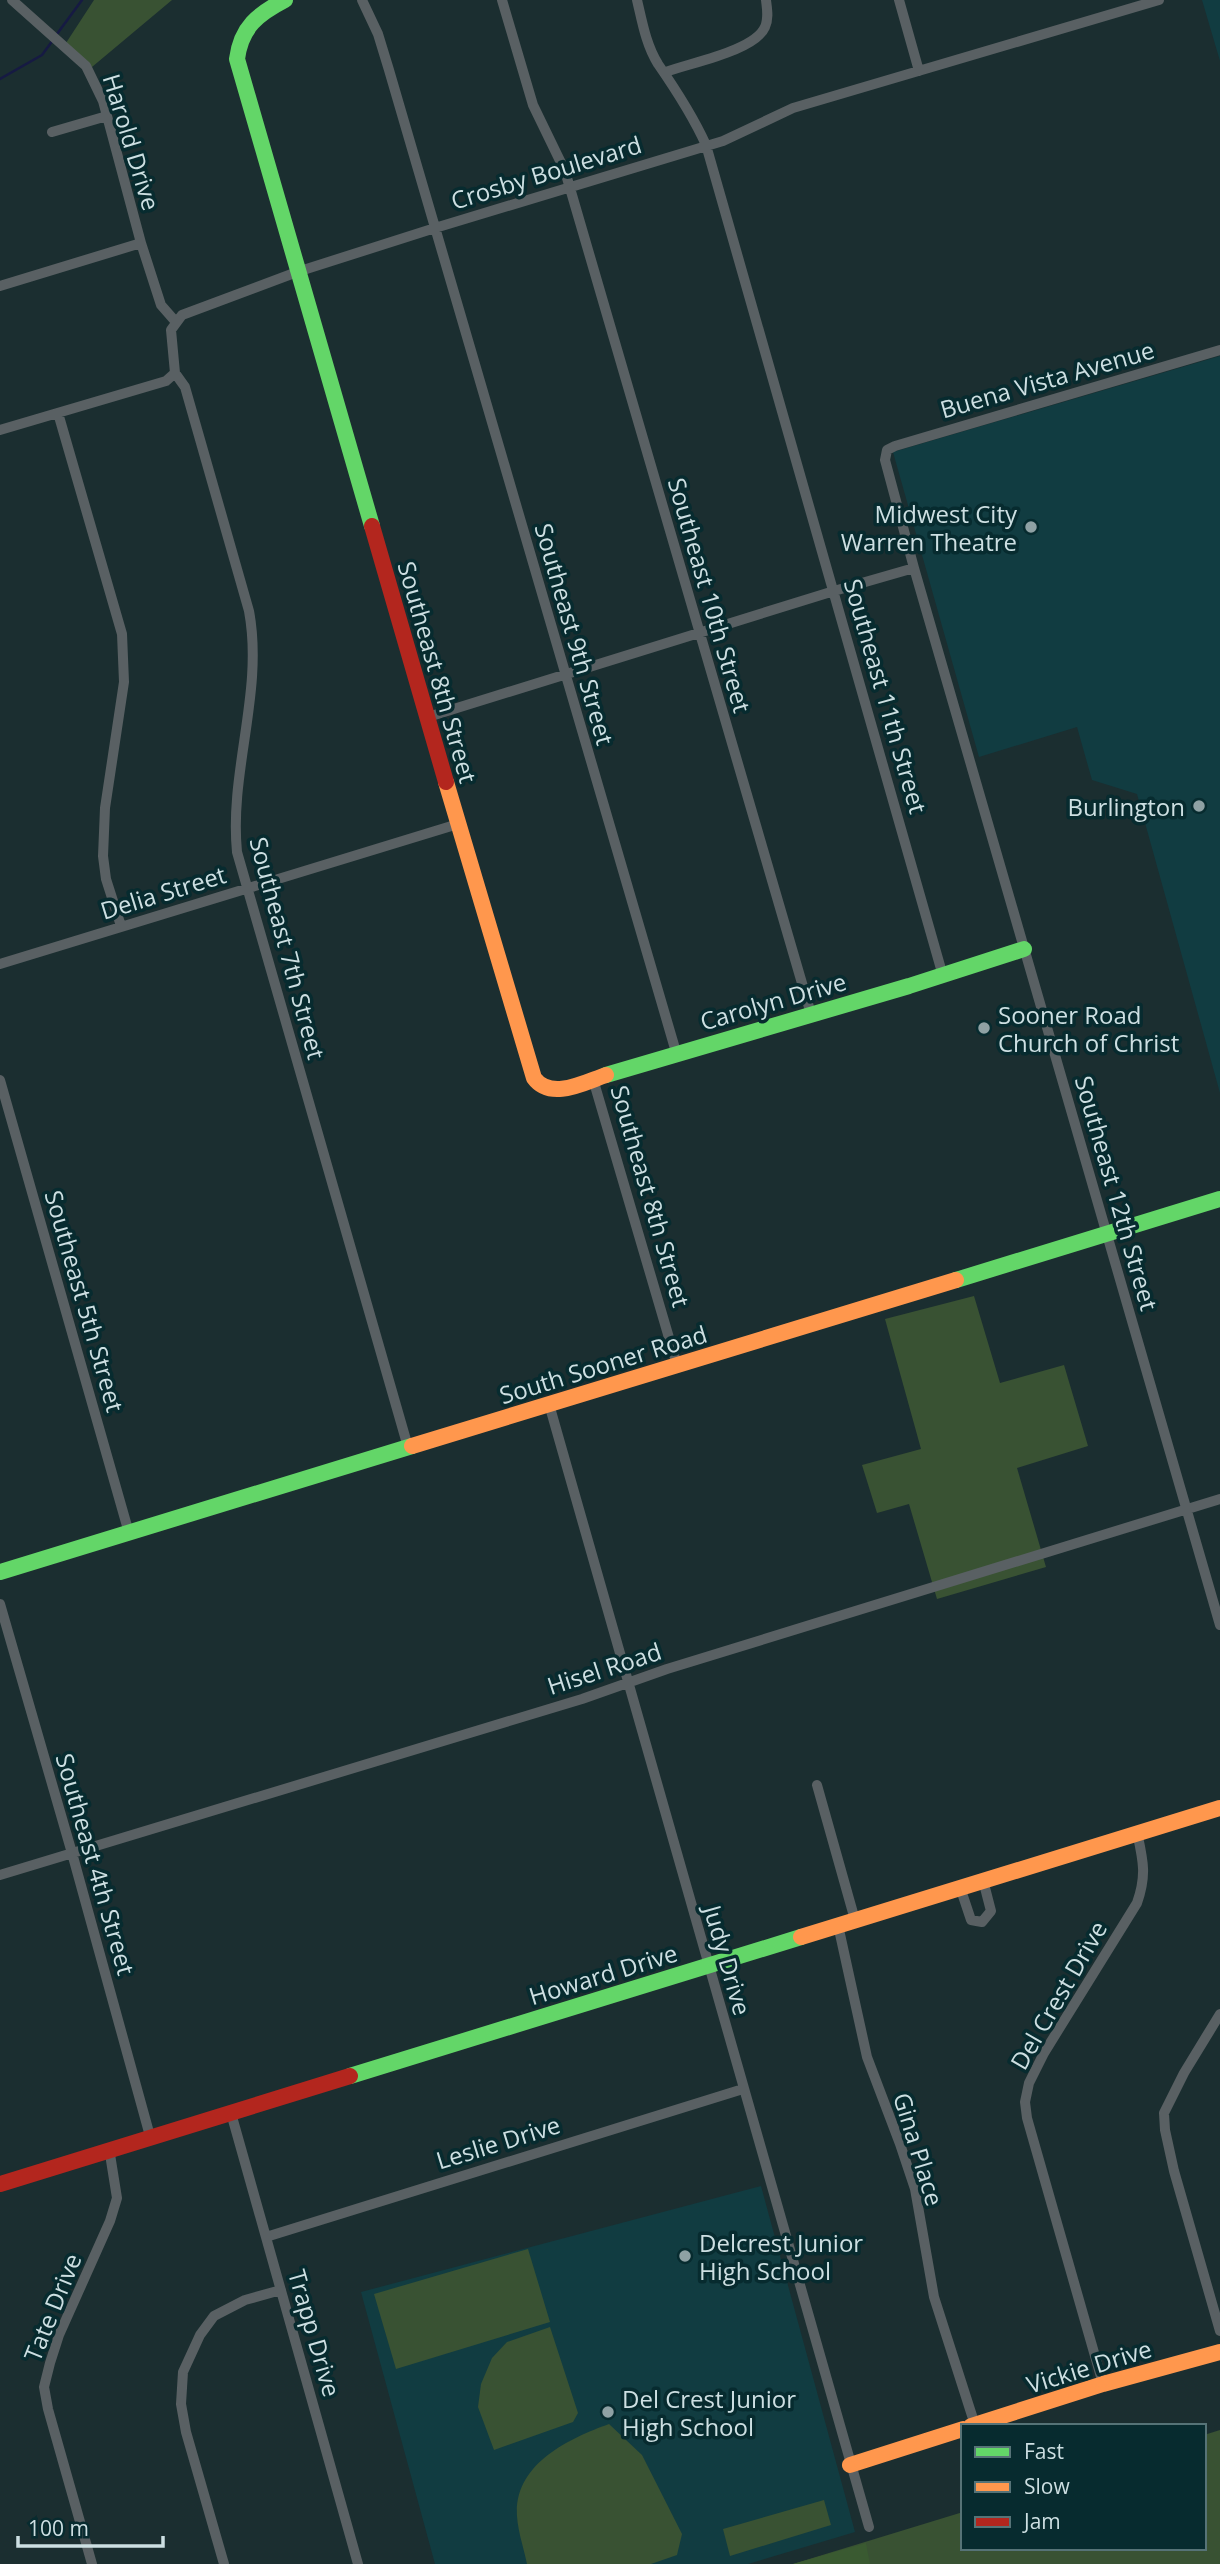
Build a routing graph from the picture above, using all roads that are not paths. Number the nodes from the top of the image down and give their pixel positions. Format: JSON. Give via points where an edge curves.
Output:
{"nodes":[{"id":1,"x":12,"y":0,"type":"edge"},
{"id":2,"x":285,"y":0,"type":"edge"},
{"id":3,"x":362,"y":0,"type":"edge"},
{"id":4,"x":502,"y":0,"type":"edge"},
{"id":5,"x":637,"y":0,"type":"edge"},
{"id":6,"x":766,"y":0,"type":"edge"},
{"id":7,"x":899,"y":0,"type":"edge"},
{"id":8,"x":1159,"y":0,"type":"edge"},
{"id":9,"x":919,"y":71,"type":"junction"},
{"id":10,"x":666,"y":72,"type":"junction"},
{"id":11,"x":107,"y":116,"type":"junction"},
{"id":12,"x":52,"y":132,"type":"dead end"},
{"id":13,"x":706,"y":145,"type":"junction"},
{"id":14,"x":570,"y":188,"type":"junction"},
{"id":15,"x":435,"y":228,"type":"junction"},
{"id":16,"x":141,"y":243,"type":"junction"},
{"id":17,"x":297,"y":272,"type":"junction"},
{"id":18,"x":0,"y":286,"type":"edge"},
{"id":19,"x":176,"y":321,"type":"junction"},
{"id":20,"x":1220,"y":350,"type":"edge"},
{"id":21,"x":175,"y":373,"type":"junction"},
{"id":22,"x":58,"y":413,"type":"junction"},
{"id":23,"x":0,"y":430,"type":"edge"},
{"id":24,"x":887,"y":450,"type":"joint"},
{"id":25,"x":914,"y":568,"type":"junction"},
{"id":26,"x":834,"y":591,"type":"junction"},
{"id":27,"x":699,"y":634,"type":"junction"},
{"id":28,"x":565,"y":674,"type":"junction"},
{"id":29,"x":428,"y":717,"type":"junction"},
{"id":30,"x":458,"y":824,"type":"junction"},
{"id":31,"x":247,"y":889,"type":"junction"},
{"id":32,"x":121,"y":926,"type":"junction"},
{"id":33,"x":1024,"y":948,"type":"junction"},
{"id":34,"x":0,"y":964,"type":"edge"},
{"id":35,"x":943,"y":976,"type":"junction"},
{"id":36,"x":811,"y":1014,"type":"junction"},
{"id":37,"x":676,"y":1052,"type":"junction"},
{"id":38,"x":593,"y":1079,"type":"junction"},
{"id":39,"x":0,"y":1080,"type":"edge"},
{"id":40,"x":536,"y":1084,"type":"joint"},
{"id":41,"x":1220,"y":1199,"type":"edge"},
{"id":42,"x":1107,"y":1233,"type":"junction"},
{"id":43,"x":677,"y":1365,"type":"junction"},
{"id":44,"x":549,"y":1404,"type":"junction"},
{"id":45,"x":408,"y":1447,"type":"junction"},
{"id":46,"x":1220,"y":1499,"type":"edge"},
{"id":47,"x":1187,"y":1509,"type":"junction"},
{"id":48,"x":129,"y":1533,"type":"junction"},
{"id":49,"x":0,"y":1572,"type":"edge"},
{"id":50,"x":0,"y":1604,"type":"edge"},
{"id":51,"x":1220,"y":1625,"type":"edge"},
{"id":52,"x":629,"y":1683,"type":"junction"},
{"id":53,"x":817,"y":1785,"type":"dead end"},
{"id":54,"x":1220,"y":1808,"type":"edge"},
{"id":55,"x":1137,"y":1832,"type":"junction"},
{"id":56,"x":72,"y":1853,"type":"junction"},
{"id":57,"x":0,"y":1875,"type":"edge"},
{"id":58,"x":984,"y":1880,"type":"junction"},
{"id":59,"x":960,"y":1887,"type":"junction"},
{"id":60,"x":855,"y":1920,"type":"junction"},
{"id":61,"x":838,"y":1925,"type":"junction"},
{"id":62,"x":707,"y":1966,"type":"junction"},
{"id":63,"x":1220,"y":2014,"type":"edge"},
{"id":64,"x":743,"y":2089,"type":"junction"},
{"id":65,"x":231,"y":2113,"type":"junction"},
{"id":66,"x":150,"y":2136,"type":"junction"},
{"id":67,"x":109,"y":2148,"type":"junction"},
{"id":68,"x":0,"y":2185,"type":"edge"},
{"id":69,"x":266,"y":2237,"type":"junction"},
{"id":70,"x":281,"y":2290,"type":"junction"},
{"id":71,"x":1220,"y":2331,"type":"edge"},
{"id":72,"x":1220,"y":2352,"type":"edge"},
{"id":73,"x":1103,"y":2384,"type":"junction"},
{"id":74,"x":969,"y":2424,"type":"edge"},
{"id":75,"x":976,"y":2424,"type":"edge"},
{"id":76,"x":961,"y":2429,"type":"edge"},
{"id":77,"x":850,"y":2465,"type":"junction"},
{"id":78,"x":869,"y":2528,"type":"dead end"},
{"id":79,"x":92,"y":2564,"type":"edge"},
{"id":80,"x":224,"y":2564,"type":"edge"},
{"id":81,"x":358,"y":2564,"type":"edge"}],
"edges":[{"from":1,"to":11,"type":"street","name":"Harold Drive","via":[[86,66]]},
{"from":2,"to":17,"type":"street","name":"Southeast 8th Street","via":[[255,16],[238,42],[237,59]]},
{"from":3,"to":15,"type":"street","name":"Southeast 9th Street","via":[[385,58]]},
{"from":4,"to":14,"type":"street","name":"Southeast 10th Street","via":[[533,105]]},
{"from":5,"to":10,"type":"street","name":"Southeast 11th Street","via":[[648,42]]},
{"from":6,"to":10,"type":"street","via":[[765,29],[755,40]]},
{"from":7,"to":9,"type":"street"},
{"from":8,"to":9,"type":"street","name":"Crosby Boulevard"},
{"from":9,"to":13,"type":"street","name":"Crosby Boulevard","via":[[777,113]]},
{"from":10,"to":13,"type":"street","name":"Southeast 11th Street"},
{"from":11,"to":12,"type":"street"},
{"from":11,"to":16,"type":"street","name":"Harold Drive"},
{"from":13,"to":14,"type":"street","name":"Crosby Boulevard"},
{"from":13,"to":26,"type":"street","name":"Southeast 11th Street"},
{"from":14,"to":15,"type":"street","name":"Crosby Boulevard"},
{"from":14,"to":27,"type":"street","name":"Southeast 10th Street"},
{"from":15,"to":17,"type":"street","name":"Crosby Boulevard"},
{"from":15,"to":28,"type":"street","name":"Southeast 9th Street"},
{"from":16,"to":18,"type":"street"},
{"from":16,"to":19,"type":"street","name":"Harold Drive","via":[[161,305]]},
{"from":17,"to":19,"type":"street","name":"Crosby Boulevard"},
{"from":17,"to":29,"type":"street","name":"Southeast 8th Street"},
{"from":19,"to":21,"type":"street","via":[[170,340]]},
{"from":20,"to":24,"type":"street","name":"Buena Vista Avenue"},
{"from":21,"to":22,"type":"street","via":[[166,381]]},
{"from":21,"to":31,"type":"street","name":"Southeast 7th Street","via":[[185,387],[253,633],[252,683],[235,808],[237,852]]},
{"from":22,"to":23,"type":"street"},
{"from":22,"to":32,"type":"street","via":[[122,634],[124,682],[103,856]]},
{"from":24,"to":25,"type":"street","name":"Southeast 12th Street","via":[[888,477]]},
{"from":25,"to":26,"type":"street"},
{"from":25,"to":33,"type":"street","name":"Southeast 12th Street"},
{"from":26,"to":27,"type":"street"},
{"from":26,"to":35,"type":"street","name":"Southeast 11th Street"},
{"from":27,"to":28,"type":"street"},
{"from":27,"to":36,"type":"street","name":"Southeast 10th Street"},
{"from":28,"to":29,"type":"street"},
{"from":28,"to":37,"type":"street","name":"Southeast 9th Street"},
{"from":29,"to":30,"type":"street","name":"Southeast 8th Street"},
{"from":30,"to":31,"type":"street","name":"Delia Street"},
{"from":30,"to":40,"type":"street","name":"Southeast 8th Street"},
{"from":31,"to":32,"type":"street","name":"Delia Street"},
{"from":31,"to":45,"type":"street","name":"Southeast 7th Street"},
{"from":32,"to":34,"type":"street","name":"Delia Street"},
{"from":33,"to":35,"type":"street","name":"Carolyn Drive"},
{"from":33,"to":42,"type":"street","name":"Southeast 12th Street"},
{"from":35,"to":36,"type":"street","name":"Carolyn Drive"},
{"from":36,"to":37,"type":"street","name":"Carolyn Drive"},
{"from":37,"to":38,"type":"street","name":"Carolyn Drive"},
{"from":38,"to":40,"type":"street","name":"Carolyn Drive","via":[[562,1089],[546,1090]]},
{"from":38,"to":43,"type":"street","name":"Southeast 8th Street"},
{"from":39,"to":48,"type":"street","name":"Southeast 5th Street"},
{"from":41,"to":42,"type":"street","name":"South Sooner Road"},
{"from":42,"to":43,"type":"street","name":"South Sooner Road"},
{"from":42,"to":47,"type":"street","name":"Southeast 12th Street"},
{"from":43,"to":44,"type":"street","name":"South Sooner Road"},
{"from":44,"to":45,"type":"street","name":"South Sooner Road"},
{"from":44,"to":52,"type":"street","name":"Judy Drive"},
{"from":45,"to":48,"type":"street","name":"South Sooner Road"},
{"from":46,"to":47,"type":"street","name":"Hisel Road"},
{"from":47,"to":51,"type":"street","name":"Southeast 12th Street"},
{"from":47,"to":52,"type":"street","name":"Hisel Road"},
{"from":48,"to":49,"type":"street","name":"South Sooner Road"},
{"from":50,"to":56,"type":"street","name":"Southeast 4th Street"},
{"from":52,"to":56,"type":"street","name":"Hisel Road"},
{"from":52,"to":62,"type":"street","name":"Judy Drive"},
{"from":53,"to":60,"type":"street"},
{"from":54,"to":55,"type":"street","name":"Howard Drive"},
{"from":55,"to":58,"type":"street","name":"Howard Drive"},
{"from":55,"to":73,"type":"street","name":"Del Crest Drive","via":[[1144,1867],[1137,1903],[1044,2053],[1029,2083],[1026,2102]]},
{"from":56,"to":57,"type":"street","name":"Hisel Road"},
{"from":56,"to":66,"type":"street","name":"Southeast 4th Street"},
{"from":58,"to":59,"type":"street","name":"Howard Drive"},
{"from":58,"to":59,"type":"street","via":[[991,1911],[982,1922],[971,1920]]},
{"from":59,"to":60,"type":"street","name":"Howard Drive"},
{"from":60,"to":61,"type":"street","name":"Howard Drive"},
{"from":61,"to":62,"type":"street","name":"Howard Drive"},
{"from":61,"to":74,"type":"street","name":"Gina Place","via":[[867,2057],[915,2189],[934,2297]]},
{"from":62,"to":64,"type":"street","name":"Judy Drive"},
{"from":62,"to":65,"type":"street","name":"Howard Drive"},
{"from":63,"to":71,"type":"street","via":[[1164,2113],[1174,2171]]},
{"from":64,"to":69,"type":"street","name":"Leslie Drive"},
{"from":64,"to":77,"type":"street","name":"Judy Drive"},
{"from":65,"to":66,"type":"street","name":"Howard Drive"},
{"from":65,"to":69,"type":"street","name":"Trapp Drive"},
{"from":66,"to":67,"type":"street","name":"Howard Drive"},
{"from":67,"to":68,"type":"street","name":"Howard Drive"},
{"from":67,"to":79,"type":"street","name":"Tate Drive","via":[[117,2197],[59,2335],[44,2387]]},
{"from":69,"to":70,"type":"street","name":"Trapp Drive"},
{"from":70,"to":80,"type":"street","via":[[245,2300],[214,2316],[183,2372],[181,2404],[186,2432]]},
{"from":70,"to":81,"type":"street","name":"Trapp Drive"},
{"from":72,"to":73,"type":"street","name":"Vickie Drive"},
{"from":73,"to":75,"type":"street","name":"Vickie Drive"},
{"from":76,"to":77,"type":"street","name":"Vickie Drive"},
{"from":77,"to":78,"type":"street","name":"Judy Drive"}]}
